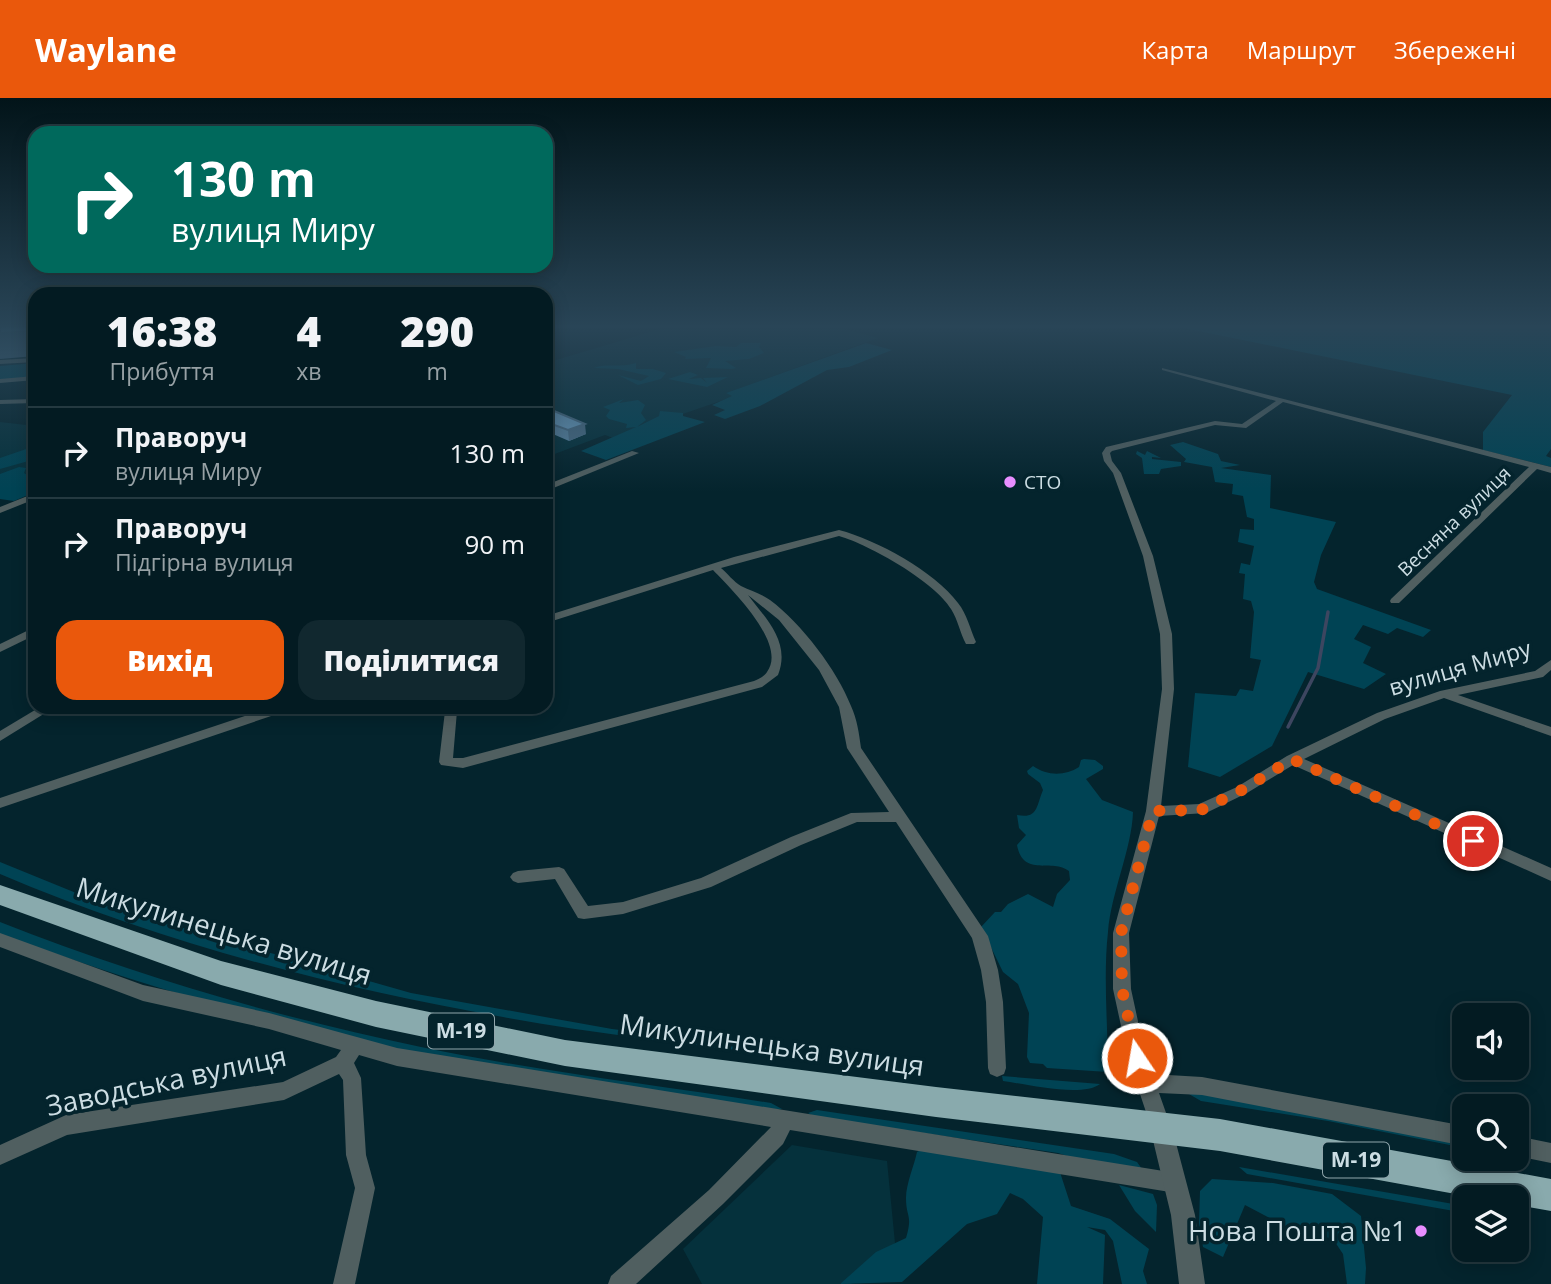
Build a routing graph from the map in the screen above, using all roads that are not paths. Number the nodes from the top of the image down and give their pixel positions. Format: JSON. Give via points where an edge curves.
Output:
{"nodes":[{"id":1,"x":1211,"y":381,"type":"edge"},
{"id":2,"x":1282,"y":400,"type":"junction"},
{"id":3,"x":28,"y":401,"type":"edge"},
{"id":4,"x":0,"y":402,"type":"edge"},
{"id":5,"x":635,"y":453,"type":"dead end"},
{"id":6,"x":1535,"y":466,"type":"junction"},
{"id":7,"x":1551,"y":470,"type":"edge"},
{"id":8,"x":553,"y":485,"type":"edge"},
{"id":9,"x":28,"y":499,"type":"edge"},
{"id":10,"x":0,"y":500,"type":"edge"},
{"id":11,"x":13,"y":505,"type":"junction"},
{"id":12,"x":0,"y":510,"type":"edge"},
{"id":13,"x":839,"y":533,"type":"joint"},
{"id":14,"x":716,"y":568,"type":"junction"},
{"id":15,"x":737,"y":588,"type":"junction"},
{"id":16,"x":1395,"y":601,"type":"dead end"},
{"id":17,"x":553,"y":618,"type":"edge"},
{"id":18,"x":28,"y":634,"type":"edge"},
{"id":19,"x":970,"y":642,"type":"dead end"},
{"id":20,"x":0,"y":649,"type":"edge"},
{"id":21,"x":1551,"y":664,"type":"edge"},
{"id":22,"x":1444,"y":694,"type":"junction"},
{"id":23,"x":38,"y":714,"type":"edge"},
{"id":24,"x":264,"y":714,"type":"edge"},
{"id":25,"x":451,"y":714,"type":"edge"},
{"id":26,"x":1551,"y":732,"type":"edge"},
{"id":27,"x":0,"y":737,"type":"edge"},
{"id":28,"x":1292,"y":759,"type":"junction"},
{"id":29,"x":0,"y":803,"type":"edge"},
{"id":30,"x":1153,"y":811,"type":"junction"},
{"id":31,"x":900,"y":817,"type":"junction"},
{"id":32,"x":1551,"y":875,"type":"edge"},
{"id":33,"x":518,"y":877,"type":"dead end"},
{"id":34,"x":0,"y":895,"type":"edge"},
{"id":35,"x":0,"y":940,"type":"edge"},
{"id":36,"x":355,"y":1045,"type":"junction"},
{"id":37,"x":343,"y":1063,"type":"junction"},
{"id":38,"x":997,"y":1068,"type":"dead end"},
{"id":39,"x":1146,"y":1083,"type":"junction"},
{"id":40,"x":785,"y":1119,"type":"junction"},
{"id":41,"x":1161,"y":1128,"type":"junction"},
{"id":42,"x":1452,"y":1134,"type":"edge"},
{"id":43,"x":1529,"y":1148,"type":"edge"},
{"id":44,"x":1551,"y":1153,"type":"edge"},
{"id":45,"x":0,"y":1155,"type":"edge"},
{"id":46,"x":1176,"y":1183,"type":"junction"},
{"id":47,"x":1551,"y":1195,"type":"edge"},
{"id":48,"x":344,"y":1284,"type":"edge"},
{"id":49,"x":619,"y":1284,"type":"edge"},
{"id":50,"x":1192,"y":1284,"type":"edge"}],
"edges":[{"from":1,"to":2,"type":"street"},
{"from":2,"to":6,"type":"street"},
{"from":2,"to":30,"type":"street","via":[[1243,426],[1215,423],[1106,453],[1148,556],[1166,634],[1168,689]]},
{"from":3,"to":4,"type":"street"},
{"from":5,"to":8,"type":"street"},
{"from":6,"to":7,"type":"street"},
{"from":6,"to":16,"type":"street","name":"Весняна вулиця"},
{"from":9,"to":11,"type":"street"},
{"from":10,"to":11,"type":"street"},
{"from":11,"to":12,"type":"street"},
{"from":13,"to":14,"type":"street"},
{"from":13,"to":19,"type":"street","via":[[867,543],[944,593],[955,606]]},
{"from":14,"to":15,"type":"street"},
{"from":14,"to":17,"type":"street"},
{"from":15,"to":25,"type":"street","via":[[759,616],[777,653],[772,674],[758,684],[463,763],[446,762]]},
{"from":15,"to":31,"type":"street","via":[[771,607],[807,647],[843,701],[854,748]]},
{"from":18,"to":20,"type":"street"},
{"from":21,"to":22,"type":"street","name":"вулиця Миру","via":[[1539,674]]},
{"from":22,"to":26,"type":"street"},
{"from":22,"to":28,"type":"street","name":"вулиця Миру","via":[[1381,716]]},
{"from":23,"to":27,"type":"street"},
{"from":24,"to":29,"type":"street"},
{"from":28,"to":30,"type":"street","name":"вулиця Миру","via":[[1201,810]]},
{"from":28,"to":32,"type":"street"},
{"from":30,"to":39,"type":"street","via":[[1121,933],[1122,989]]},
{"from":31,"to":33,"type":"street","via":[[869,815],[836,824],[706,883],[623,908],[584,913],[559,873]]},
{"from":31,"to":38,"type":"street","via":[[980,936],[997,998]]},
{"from":34,"to":41,"type":"highway","name":"Микулинецька вулиця","number":"М-19","via":[[221,973],[376,1014],[565,1053]]},
{"from":35,"to":36,"type":"street","via":[[143,993]]},
{"from":36,"to":37,"type":"street"},
{"from":36,"to":40,"type":"street","via":[[397,1057]]},
{"from":37,"to":45,"type":"street","name":"Заводська вулиця","via":[[284,1091],[66,1125]]},
{"from":37,"to":48,"type":"street","via":[[352,1078],[356,1155],[365,1188]]},
{"from":39,"to":41,"type":"street"},
{"from":39,"to":42,"type":"street","via":[[1202,1086]]},
{"from":40,"to":46,"type":"street"},
{"from":40,"to":49,"type":"street","via":[[776,1137],[716,1198]]},
{"from":41,"to":46,"type":"street"},
{"from":41,"to":47,"type":"highway","name":"Микулинецька вулиця","number":"М-19"},
{"from":43,"to":44,"type":"street"},
{"from":46,"to":50,"type":"street"}]}
